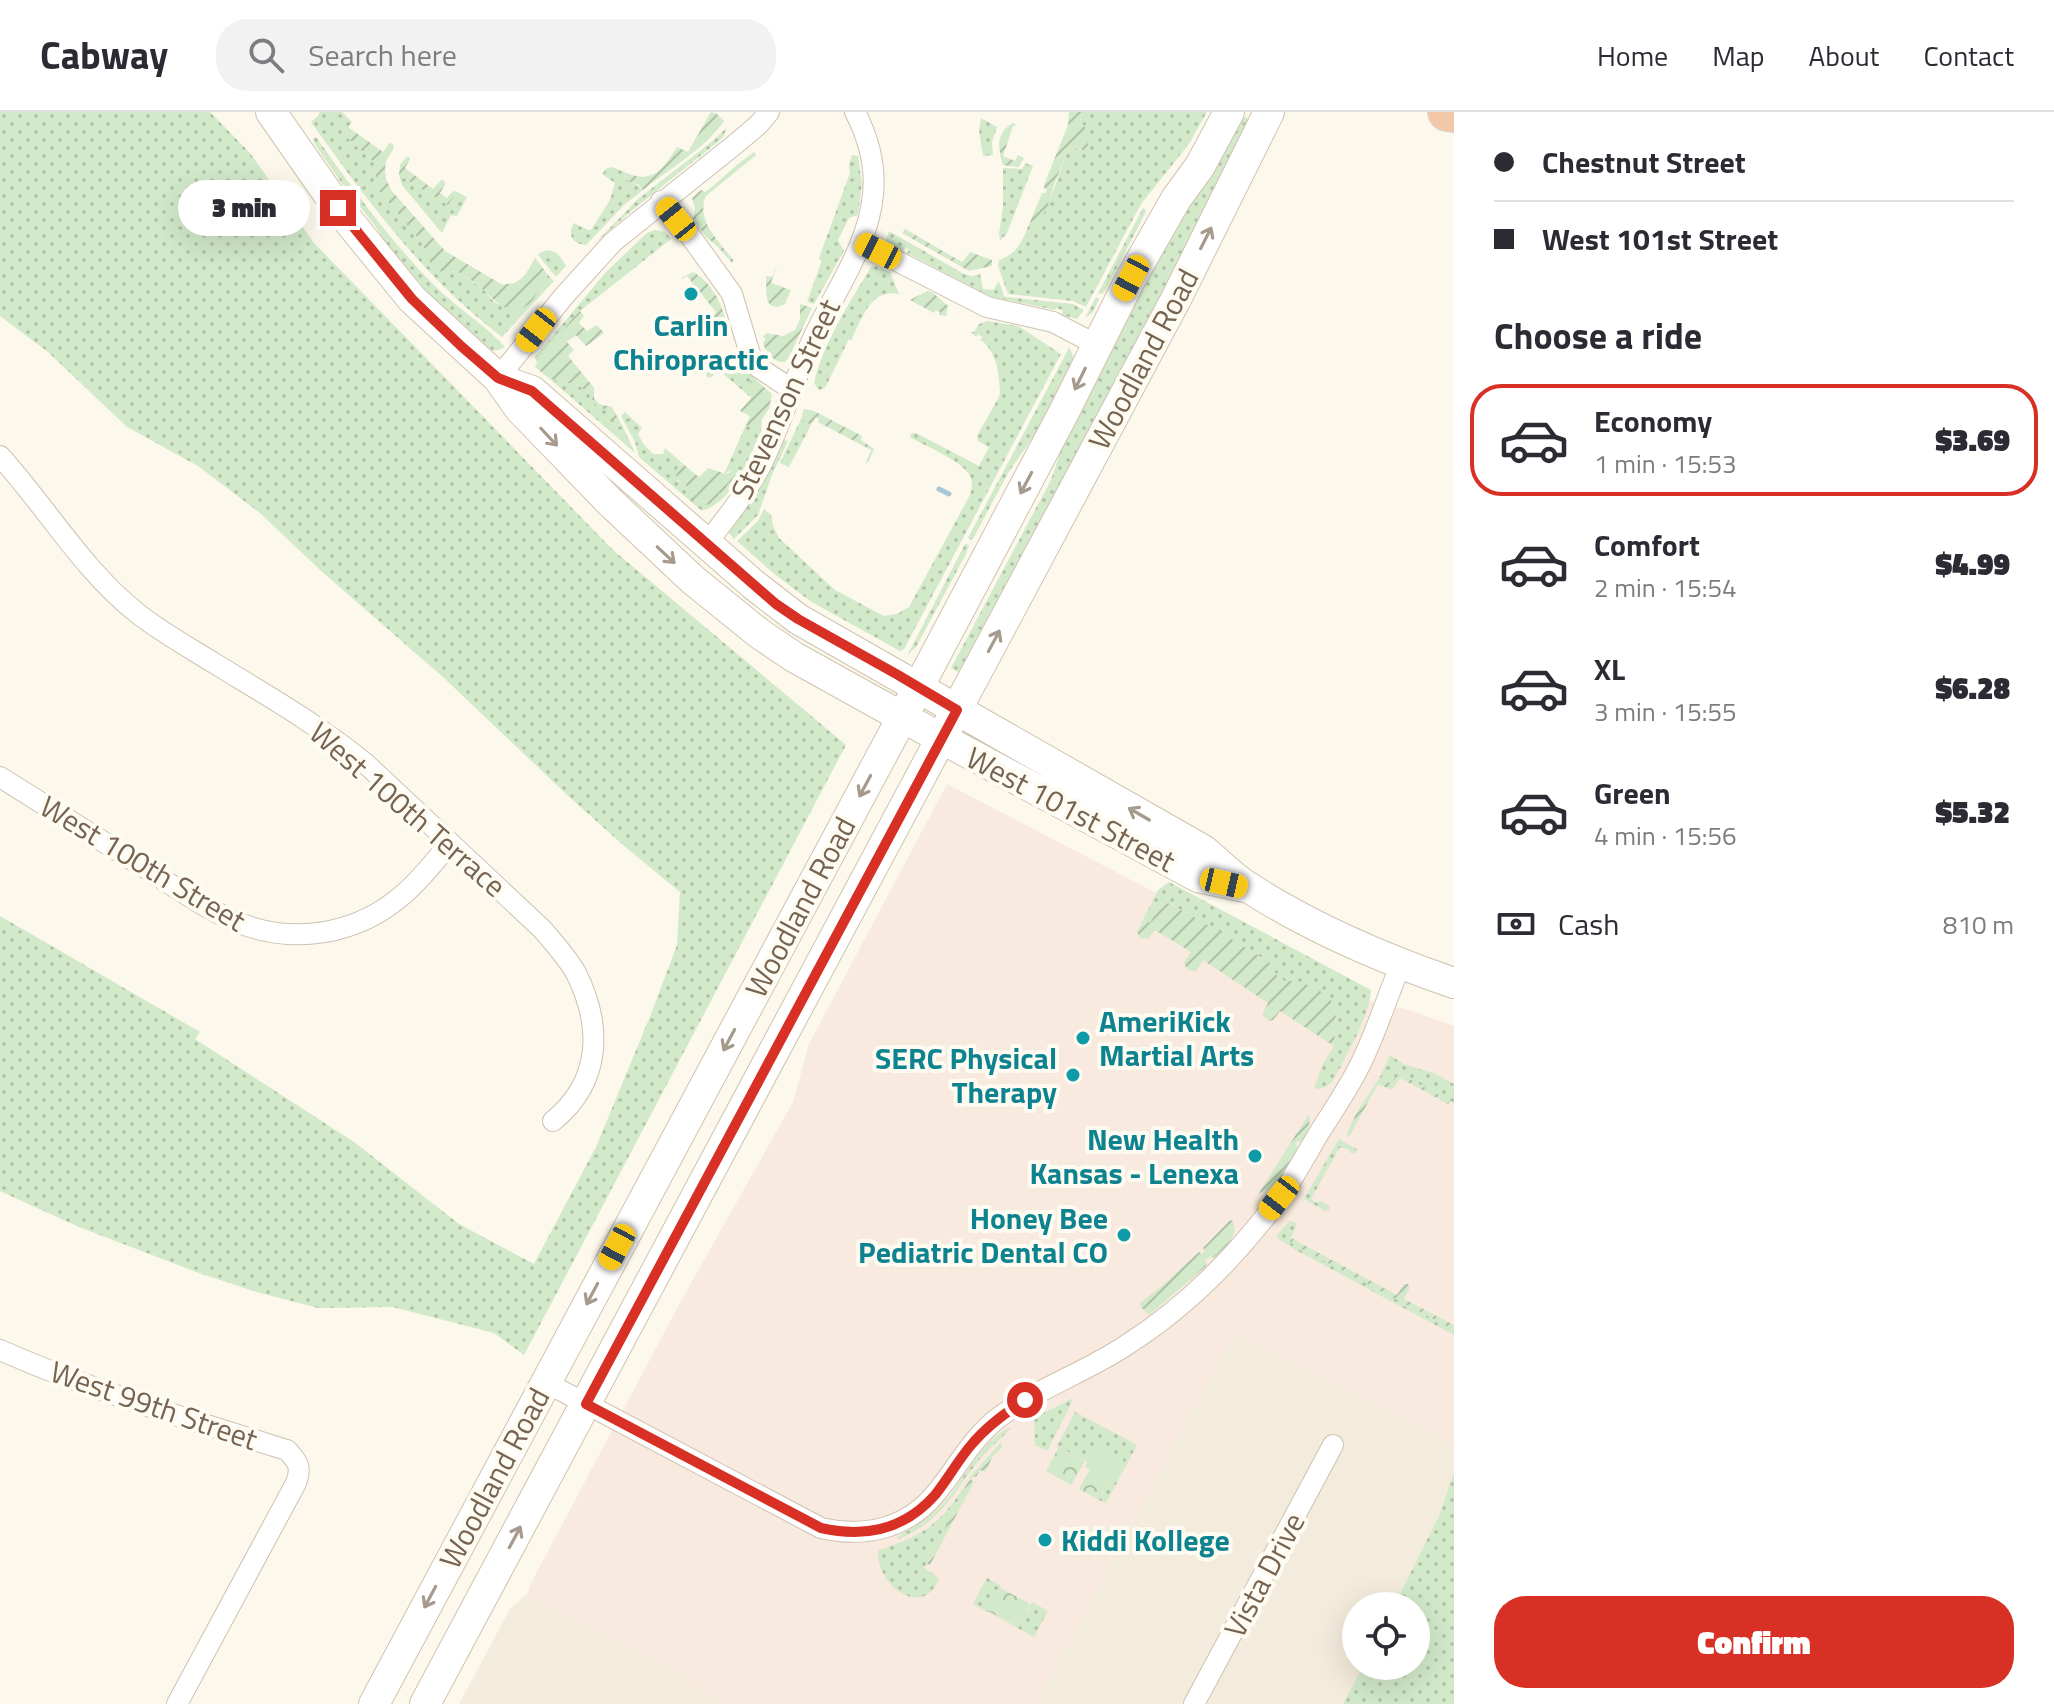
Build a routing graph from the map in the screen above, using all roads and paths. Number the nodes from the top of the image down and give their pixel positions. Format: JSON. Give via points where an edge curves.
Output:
{"nodes":[{"id":1,"x":769,"y":112,"type":"edge"},
{"id":2,"x":855,"y":112,"type":"edge"},
{"id":3,"x":1229,"y":112,"type":"edge"},
{"id":4,"x":1269,"y":112,"type":"edge"},
{"id":5,"x":1447,"y":112,"type":"edge"},
{"id":6,"x":273,"y":113,"type":"edge"},
{"id":7,"x":1454,"y":113,"type":"edge"},
{"id":8,"x":661,"y":201,"type":"junction"},
{"id":9,"x":862,"y":243,"type":"junction"},
{"id":10,"x":1097,"y":345,"type":"junction"},
{"id":11,"x":498,"y":378,"type":"junction"},
{"id":12,"x":791,"y":389,"type":"junction"},
{"id":13,"x":0,"y":456,"type":"edge"},
{"id":14,"x":706,"y":544,"type":"junction"},
{"id":15,"x":918,"y":688,"type":"junction"},
{"id":16,"x":957,"y":710,"type":"junction"},
{"id":17,"x":902,"y":717,"type":"junction"},
{"id":18,"x":941,"y":739,"type":"junction"},
{"id":19,"x":0,"y":777,"type":"edge"},
{"id":20,"x":450,"y":843,"type":"junction"},
{"id":21,"x":1250,"y":888,"type":"junction"},
{"id":22,"x":1401,"y":964,"type":"junction"},
{"id":23,"x":1454,"y":983,"type":"edge"},
{"id":24,"x":553,"y":1121,"type":"dead end"},
{"id":25,"x":0,"y":1350,"type":"edge"},
{"id":26,"x":545,"y":1382,"type":"junction"},
{"id":27,"x":586,"y":1404,"type":"junction"},
{"id":28,"x":1333,"y":1445,"type":"dead end"},
{"id":29,"x":177,"y":1704,"type":"edge"},
{"id":30,"x":374,"y":1704,"type":"edge"},
{"id":31,"x":425,"y":1704,"type":"edge"},
{"id":32,"x":1194,"y":1704,"type":"edge"}],
"edges":[{"from":1,"to":8,"type":"street"},
{"from":2,"to":9,"type":"street","name":"Stevenson Street","via":[[874,177]]},
{"from":3,"to":10,"type":"main road","name":"Woodland Road"},
{"from":16,"to":4,"type":"main road","name":"Woodland Road","one_way":true},
{"from":5,"to":7,"type":"highway"},
{"from":6,"to":11,"type":"main road","name":"West 101st Street","via":[[338,208],[412,299]]},
{"from":8,"to":11,"type":"street","via":[[613,242]]},
{"from":8,"to":12,"type":"street","via":[[732,294],[758,367]]},
{"from":9,"to":10,"type":"street","via":[[987,307],[1053,322]]},
{"from":9,"to":12,"type":"street","name":"Stevenson Street"},
{"from":10,"to":15,"type":"main road","name":"Woodland Road","one_way":true},
{"from":11,"to":14,"type":"main road","name":"West 101st Street","via":[[532,391]]},
{"from":11,"to":17,"type":"main road","name":"West 101st Street","one_way":true,"via":[[520,409],[693,580],[794,657]]},
{"from":12,"to":14,"type":"street","name":"Stevenson Street","via":[[759,469]]},
{"from":13,"to":20,"type":"street","name":"West 100th Terrace","via":[[91,570],[137,613],[341,744]]},
{"from":14,"to":15,"type":"main road","name":"West 101st Street","via":[[798,619]]},
{"from":15,"to":16,"type":"main road","name":"West 101st Street"},
{"from":15,"to":17,"type":"main road","name":"Woodland Road"},
{"from":16,"to":18,"type":"main road","name":"Woodland Road"},
{"from":21,"to":16,"type":"main road","name":"West 101st Street","one_way":true,"via":[[1203,850]]},
{"from":17,"to":18,"type":"main road","name":"West 101st Street"},
{"from":17,"to":26,"type":"main road","name":"Woodland Road","one_way":true},
{"from":18,"to":21,"type":"main road","name":"West 101st Street","via":[[1198,877]]},
{"from":18,"to":27,"type":"main road","name":"Woodland Road"},
{"from":19,"to":20,"type":"street","name":"West 100th Street","via":[[211,909],[259,930],[317,935],[362,922],[404,894]]},
{"from":20,"to":24,"type":"street","name":"West 100th Terrace","via":[[561,950],[585,996],[594,1042],[591,1065],[576,1098]]},
{"from":21,"to":22,"type":"main road","name":"West 101st Street"},
{"from":22,"to":23,"type":"main road","name":"West 101st Street"},
{"from":22,"to":27,"type":"street","via":[[1343,1096],[1279,1198],[1229,1260],[1187,1300],[1124,1347],[996,1420],[912,1515],[866,1533],[821,1528]]},
{"from":25,"to":29,"type":"street","name":"West 99th Street","via":[[138,1403],[287,1450],[297,1461],[296,1483]]},
{"from":26,"to":27,"type":"street"},
{"from":26,"to":30,"type":"main road","name":"Woodland Road","one_way":true},
{"from":31,"to":27,"type":"main road","name":"Woodland Road","one_way":true},
{"from":28,"to":32,"type":"street","name":"Vista Drive"}]}
